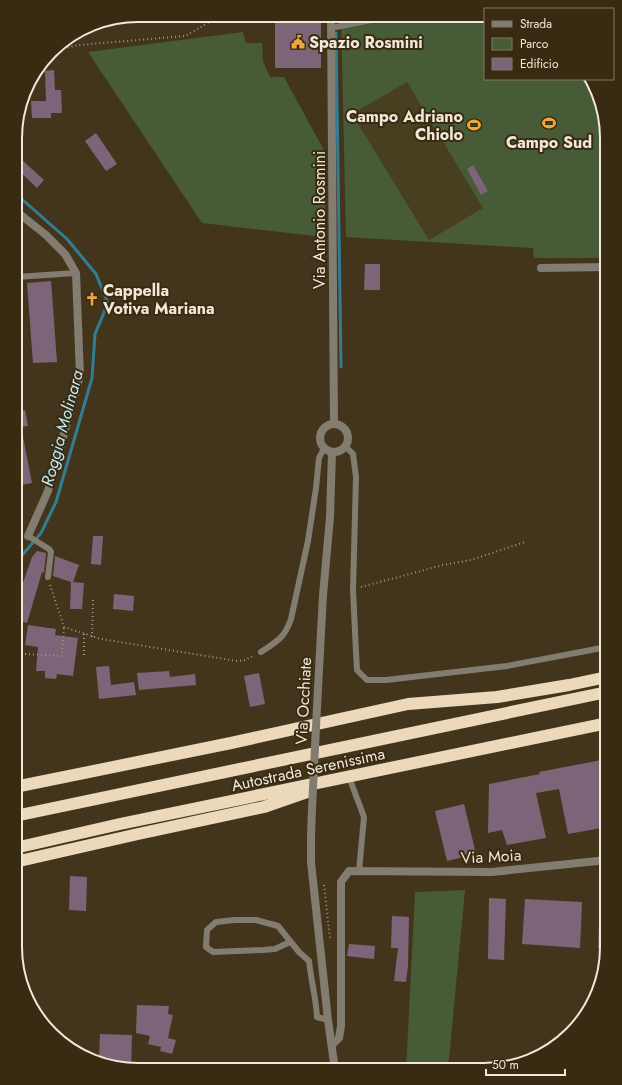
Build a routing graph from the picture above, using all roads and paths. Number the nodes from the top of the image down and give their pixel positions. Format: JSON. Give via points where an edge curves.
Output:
{"nodes":[{"id":1,"x":210,"y":22,"type":"edge"},
{"id":2,"x":331,"y":22,"type":"edge"},
{"id":3,"x":361,"y":22,"type":"edge"},
{"id":4,"x":331,"y":28,"type":"junction"},
{"id":5,"x":64,"y":48,"type":"edge"},
{"id":6,"x":22,"y":216,"type":"edge"},
{"id":7,"x":600,"y":267,"type":"edge"},
{"id":8,"x":541,"y":268,"type":"dead end"},
{"id":9,"x":76,"y":273,"type":"junction"},
{"id":10,"x":22,"y":276,"type":"edge"},
{"id":11,"x":334,"y":423,"type":"junction"},
{"id":12,"x":346,"y":447,"type":"junction"},
{"id":13,"x":324,"y":448,"type":"junction"},
{"id":14,"x":332,"y":452,"type":"junction"},
{"id":15,"x":30,"y":538,"type":"joint"},
{"id":16,"x":525,"y":542,"type":"dead end"},
{"id":17,"x":48,"y":577,"type":"joint"},
{"id":18,"x":353,"y":590,"type":"junction"},
{"id":19,"x":93,"y":600,"type":"dead end"},
{"id":20,"x":64,"y":627,"type":"junction"},
{"id":21,"x":84,"y":634,"type":"junction"},
{"id":22,"x":92,"y":637,"type":"junction"},
{"id":23,"x":600,"y":648,"type":"edge"},
{"id":24,"x":261,"y":652,"type":"joint"},
{"id":25,"x":25,"y":654,"type":"dead end"},
{"id":26,"x":84,"y":655,"type":"dead end"},
{"id":27,"x":600,"y":678,"type":"edge"},
{"id":28,"x":600,"y":693,"type":"edge"},
{"id":29,"x":600,"y":725,"type":"edge"},
{"id":30,"x":349,"y":777,"type":"junction"},
{"id":31,"x":22,"y":786,"type":"edge"},
{"id":32,"x":22,"y":815,"type":"edge"},
{"id":33,"x":22,"y":846,"type":"edge"},
{"id":34,"x":22,"y":860,"type":"edge"},
{"id":35,"x":600,"y":861,"type":"edge"},
{"id":36,"x":359,"y":870,"type":"junction"},
{"id":37,"x":324,"y":883,"type":"dead end"},
{"id":38,"x":290,"y":942,"type":"junction"},
{"id":39,"x":330,"y":944,"type":"dead end"},
{"id":40,"x":328,"y":1020,"type":"junction"},
{"id":41,"x":332,"y":1046,"type":"junction"},
{"id":42,"x":334,"y":1063,"type":"edge"}],
"edges":[{"from":1,"to":5,"type":"path","via":[[185,36]]},
{"from":2,"to":4,"type":"street","name":"Via Antonio Rosmini"},
{"from":3,"to":4,"type":"lane"},
{"from":4,"to":11,"type":"street","name":"Via Antonio Rosmini"},
{"from":6,"to":9,"type":"street","via":[[65,254]]},
{"from":7,"to":8,"type":"street"},
{"from":9,"to":10,"type":"lane"},
{"from":9,"to":15,"type":"street","via":[[80,376],[48,491]]},
{"from":11,"to":12,"type":"street","via":[[343,426],[348,433]]},
{"from":11,"to":13,"type":"street","via":[[325,426],[320,435]]},
{"from":12,"to":14,"type":"street"},
{"from":12,"to":18,"type":"lane","via":[[353,454],[356,477]]},
{"from":13,"to":14,"type":"street"},
{"from":13,"to":24,"type":"lane","name":"Via Occhiate","via":[[319,458],[308,540],[291,619],[279,640]]},
{"from":14,"to":40,"type":"street","name":"Via Occhiate","bridge":true,"via":[[310,837]]},
{"from":15,"to":17,"type":"lane","via":[[51,552]]},
{"from":16,"to":18,"type":"path","via":[[471,560],[443,565]]},
{"from":17,"to":20,"type":"path"},
{"from":18,"to":23,"type":"lane","via":[[358,670],[367,680],[507,666]]},
{"from":19,"to":22,"type":"path"},
{"from":20,"to":21,"type":"path"},
{"from":20,"to":25,"type":"path","via":[[62,656]]},
{"from":21,"to":22,"type":"path"},
{"from":21,"to":26,"type":"path"},
{"from":22,"to":24,"type":"path","via":[[237,662]]},
{"from":27,"to":31,"type":"highway","via":[[497,697],[408,704]]},
{"from":28,"to":32,"type":"highway","name":"Autostrada Serenissima"},
{"from":29,"to":30,"type":"highway","name":"Autostrada Serenissima"},
{"from":30,"to":33,"type":"highway","name":"Autostrada Serenissima"},
{"from":30,"to":34,"type":"highway","via":[[264,807]]},
{"from":30,"to":36,"type":"lane","via":[[364,817]]},
{"from":35,"to":36,"type":"street","name":"Via Moia","via":[[492,872]]},
{"from":36,"to":41,"type":"street","via":[[349,871],[341,882],[341,1026],[339,1038]]},
{"from":37,"to":39,"type":"path"},
{"from":38,"to":38,"type":"lane","via":[[278,926],[256,920],[216,922],[206,930],[206,947],[213,952],[275,949]]},
{"from":38,"to":40,"type":"lane","via":[[309,961],[317,1017]]},
{"from":40,"to":41,"type":"street","name":"Via Occhiate"},
{"from":41,"to":42,"type":"street","name":"Via Occhiate"}]}
